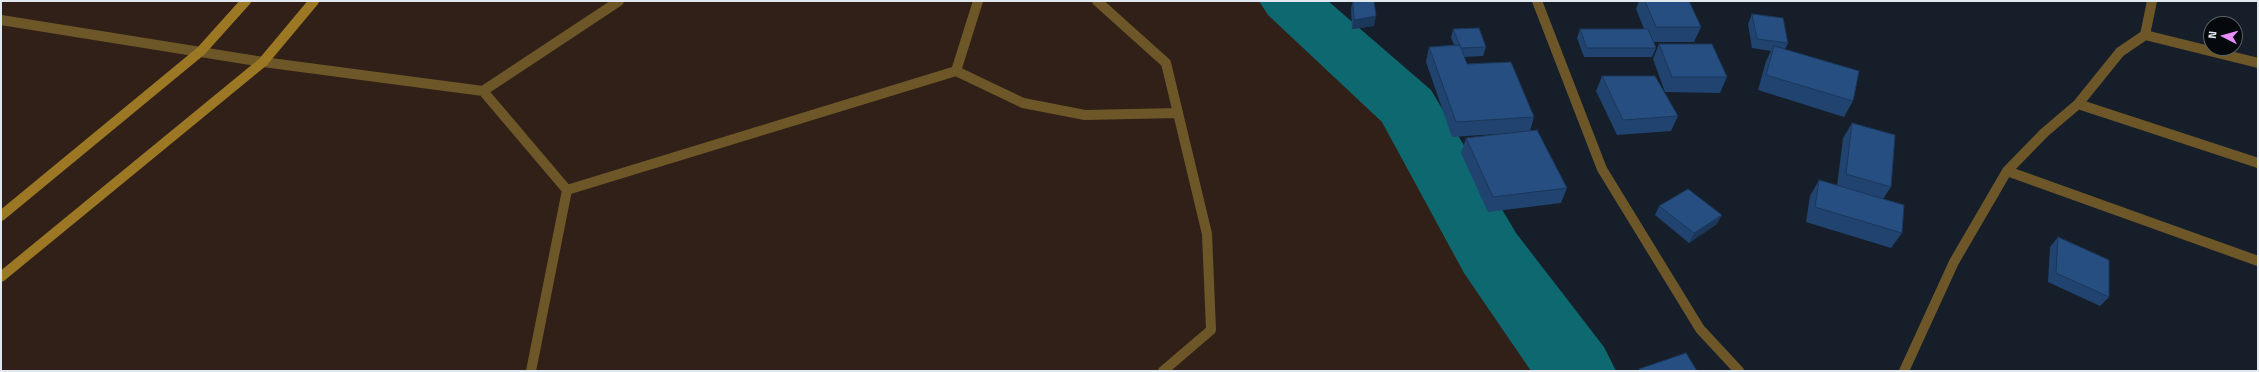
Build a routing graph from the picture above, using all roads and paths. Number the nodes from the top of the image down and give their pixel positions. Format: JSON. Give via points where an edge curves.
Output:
{"nodes":[{"id":1,"x":246,"y":1,"type":"edge"},
{"id":2,"x":314,"y":1,"type":"edge"},
{"id":3,"x":619,"y":1,"type":"edge"},
{"id":4,"x":978,"y":1,"type":"edge"},
{"id":5,"x":1097,"y":1,"type":"edge"},
{"id":6,"x":1537,"y":1,"type":"edge"},
{"id":7,"x":2152,"y":1,"type":"edge"},
{"id":8,"x":1,"y":20,"type":"edge"},
{"id":9,"x":2145,"y":35,"type":"junction"},
{"id":10,"x":201,"y":51,"type":"junction"},
{"id":11,"x":263,"y":62,"type":"junction"},
{"id":12,"x":2258,"y":63,"type":"edge"},
{"id":13,"x":956,"y":71,"type":"junction"},
{"id":14,"x":483,"y":91,"type":"junction"},
{"id":15,"x":2078,"y":104,"type":"junction"},
{"id":16,"x":1178,"y":113,"type":"junction"},
{"id":17,"x":2258,"y":163,"type":"edge"},
{"id":18,"x":2007,"y":171,"type":"junction"},
{"id":19,"x":567,"y":190,"type":"junction"},
{"id":20,"x":1,"y":216,"type":"edge"},
{"id":21,"x":2258,"y":261,"type":"edge"},
{"id":22,"x":1,"y":278,"type":"edge"},
{"id":23,"x":531,"y":371,"type":"edge"},
{"id":24,"x":1163,"y":371,"type":"edge"},
{"id":25,"x":1739,"y":371,"type":"edge"},
{"id":26,"x":1904,"y":371,"type":"edge"}],
"edges":[{"from":1,"to":10,"type":"street"},
{"from":2,"to":11,"type":"street"},
{"from":3,"to":14,"type":"street"},
{"from":4,"to":13,"type":"street"},
{"from":5,"to":16,"type":"street","via":[[1166,63]]},
{"from":6,"to":25,"type":"street","via":[[1602,169],[1700,329]]},
{"from":7,"to":9,"type":"street"},
{"from":8,"to":10,"type":"street"},
{"from":9,"to":12,"type":"street"},
{"from":9,"to":15,"type":"street","via":[[2120,52]]},
{"from":10,"to":11,"type":"street"},
{"from":10,"to":20,"type":"street"},
{"from":11,"to":14,"type":"street"},
{"from":11,"to":22,"type":"street"},
{"from":13,"to":16,"type":"street","via":[[1023,103],[1085,114]]},
{"from":13,"to":19,"type":"street"},
{"from":14,"to":19,"type":"street"},
{"from":15,"to":17,"type":"street"},
{"from":15,"to":18,"type":"street","via":[[2044,133]]},
{"from":16,"to":24,"type":"street","via":[[1207,234],[1211,330]]},
{"from":18,"to":21,"type":"street"},
{"from":18,"to":26,"type":"street","via":[[1954,262]]},
{"from":19,"to":23,"type":"street"}]}
